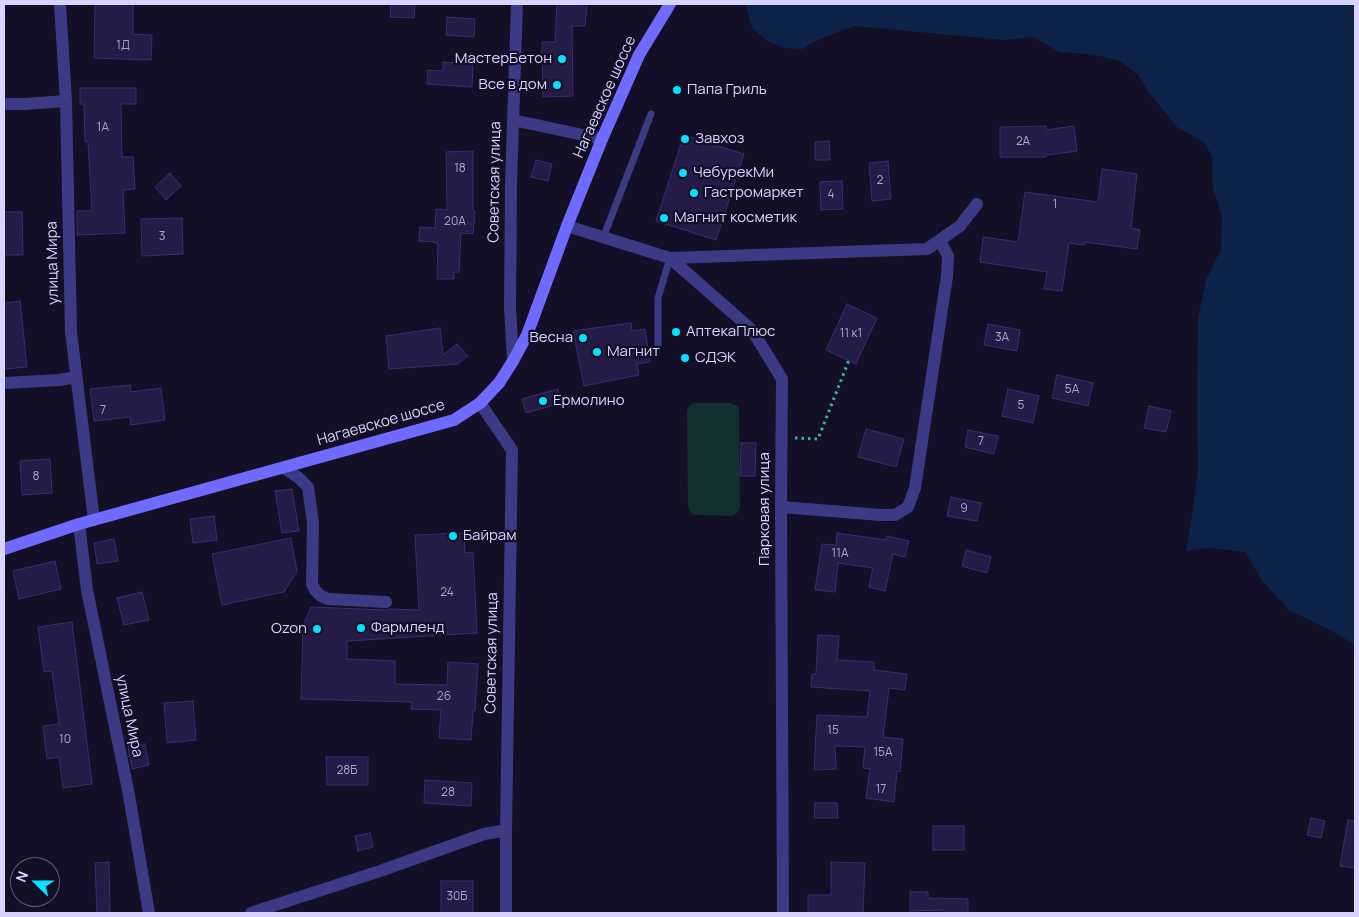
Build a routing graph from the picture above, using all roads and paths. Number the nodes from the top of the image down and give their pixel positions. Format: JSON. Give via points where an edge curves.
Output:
{"nodes":[{"id":1,"x":60,"y":4,"type":"edge"},
{"id":2,"x":517,"y":4,"type":"edge"},
{"id":3,"x":670,"y":4,"type":"edge"},
{"id":4,"x":66,"y":101,"type":"junction"},
{"id":5,"x":4,"y":104,"type":"edge"},
{"id":6,"x":651,"y":114,"type":"dead end"},
{"id":7,"x":513,"y":120,"type":"junction"},
{"id":8,"x":602,"y":139,"type":"junction"},
{"id":9,"x":977,"y":204,"type":"dead end"},
{"id":10,"x":567,"y":226,"type":"junction"},
{"id":11,"x":603,"y":238,"type":"junction"},
{"id":12,"x":940,"y":240,"type":"junction"},
{"id":13,"x":670,"y":258,"type":"junction"},
{"id":14,"x":658,"y":345,"type":"dead end"},
{"id":15,"x":849,"y":360,"type":"dead end"},
{"id":16,"x":513,"y":361,"type":"junction"},
{"id":17,"x":76,"y":377,"type":"junction"},
{"id":18,"x":4,"y":383,"type":"edge"},
{"id":19,"x":480,"y":403,"type":"junction"},
{"id":20,"x":782,"y":437,"type":"junction"},
{"id":21,"x":284,"y":468,"type":"junction"},
{"id":22,"x":781,"y":507,"type":"junction"},
{"id":23,"x":94,"y":520,"type":"junction"},
{"id":24,"x":79,"y":524,"type":"junction"},
{"id":25,"x":4,"y":549,"type":"edge"},
{"id":26,"x":386,"y":602,"type":"dead end"},
{"id":27,"x":506,"y":830,"type":"junction"},
{"id":28,"x":149,"y":913,"type":"edge"},
{"id":29,"x":251,"y":913,"type":"edge"},
{"id":30,"x":506,"y":913,"type":"edge"},
{"id":31,"x":782,"y":913,"type":"edge"}],
"edges":[{"from":1,"to":4,"type":"street","name":"улица Мира"},
{"from":2,"to":7,"type":"street","name":"Советская улица"},
{"from":3,"to":8,"type":"street","name":"Нагаевское шоссе","via":[[639,55]]},
{"from":4,"to":5,"type":"street"},
{"from":4,"to":17,"type":"street","name":"улица Мира","via":[[71,332]]},
{"from":6,"to":11,"type":"lane"},
{"from":7,"to":8,"type":"street"},
{"from":7,"to":16,"type":"street","name":"Советская улица","via":[[510,308]]},
{"from":8,"to":10,"type":"street","name":"Нагаевское шоссе"},
{"from":9,"to":12,"type":"street","via":[[960,226]]},
{"from":10,"to":11,"type":"street","name":"Парковая улица"},
{"from":10,"to":16,"type":"street","name":"Нагаевское шоссе","via":[[527,335]]},
{"from":11,"to":13,"type":"street","name":"Парковая улица"},
{"from":12,"to":13,"type":"street","via":[[927,249]]},
{"from":12,"to":22,"type":"street","via":[[948,256],[947,276],[915,488],[908,506],[895,515]]},
{"from":13,"to":14,"type":"lane","via":[[658,298]]},
{"from":13,"to":20,"type":"street","name":"Парковая улица","via":[[752,330],[782,379]]},
{"from":15,"to":20,"type":"path","via":[[818,439]]},
{"from":16,"to":19,"type":"street","name":"Нагаевское шоссе","via":[[499,383]]},
{"from":17,"to":18,"type":"street"},
{"from":17,"to":23,"type":"street","name":"улица Мира"},
{"from":19,"to":21,"type":"street","name":"Нагаевское шоссе","via":[[454,420]]},
{"from":19,"to":27,"type":"street","name":"Советская улица","via":[[512,450]]},
{"from":20,"to":22,"type":"street","name":"Парковая улица"},
{"from":21,"to":23,"type":"street","name":"Нагаевское шоссе"},
{"from":21,"to":26,"type":"street","via":[[308,487],[313,523],[312,584],[315,590],[328,599]]},
{"from":22,"to":31,"type":"street","name":"Парковая улица"},
{"from":23,"to":24,"type":"street","name":"Нагаевское шоссе"},
{"from":24,"to":25,"type":"street","name":"Нагаевское шоссе"},
{"from":24,"to":28,"type":"street","name":"улица Мира","via":[[87,590],[128,790]]},
{"from":27,"to":29,"type":"street","via":[[484,834]]},
{"from":27,"to":30,"type":"street","name":"Советская улица"}]}
